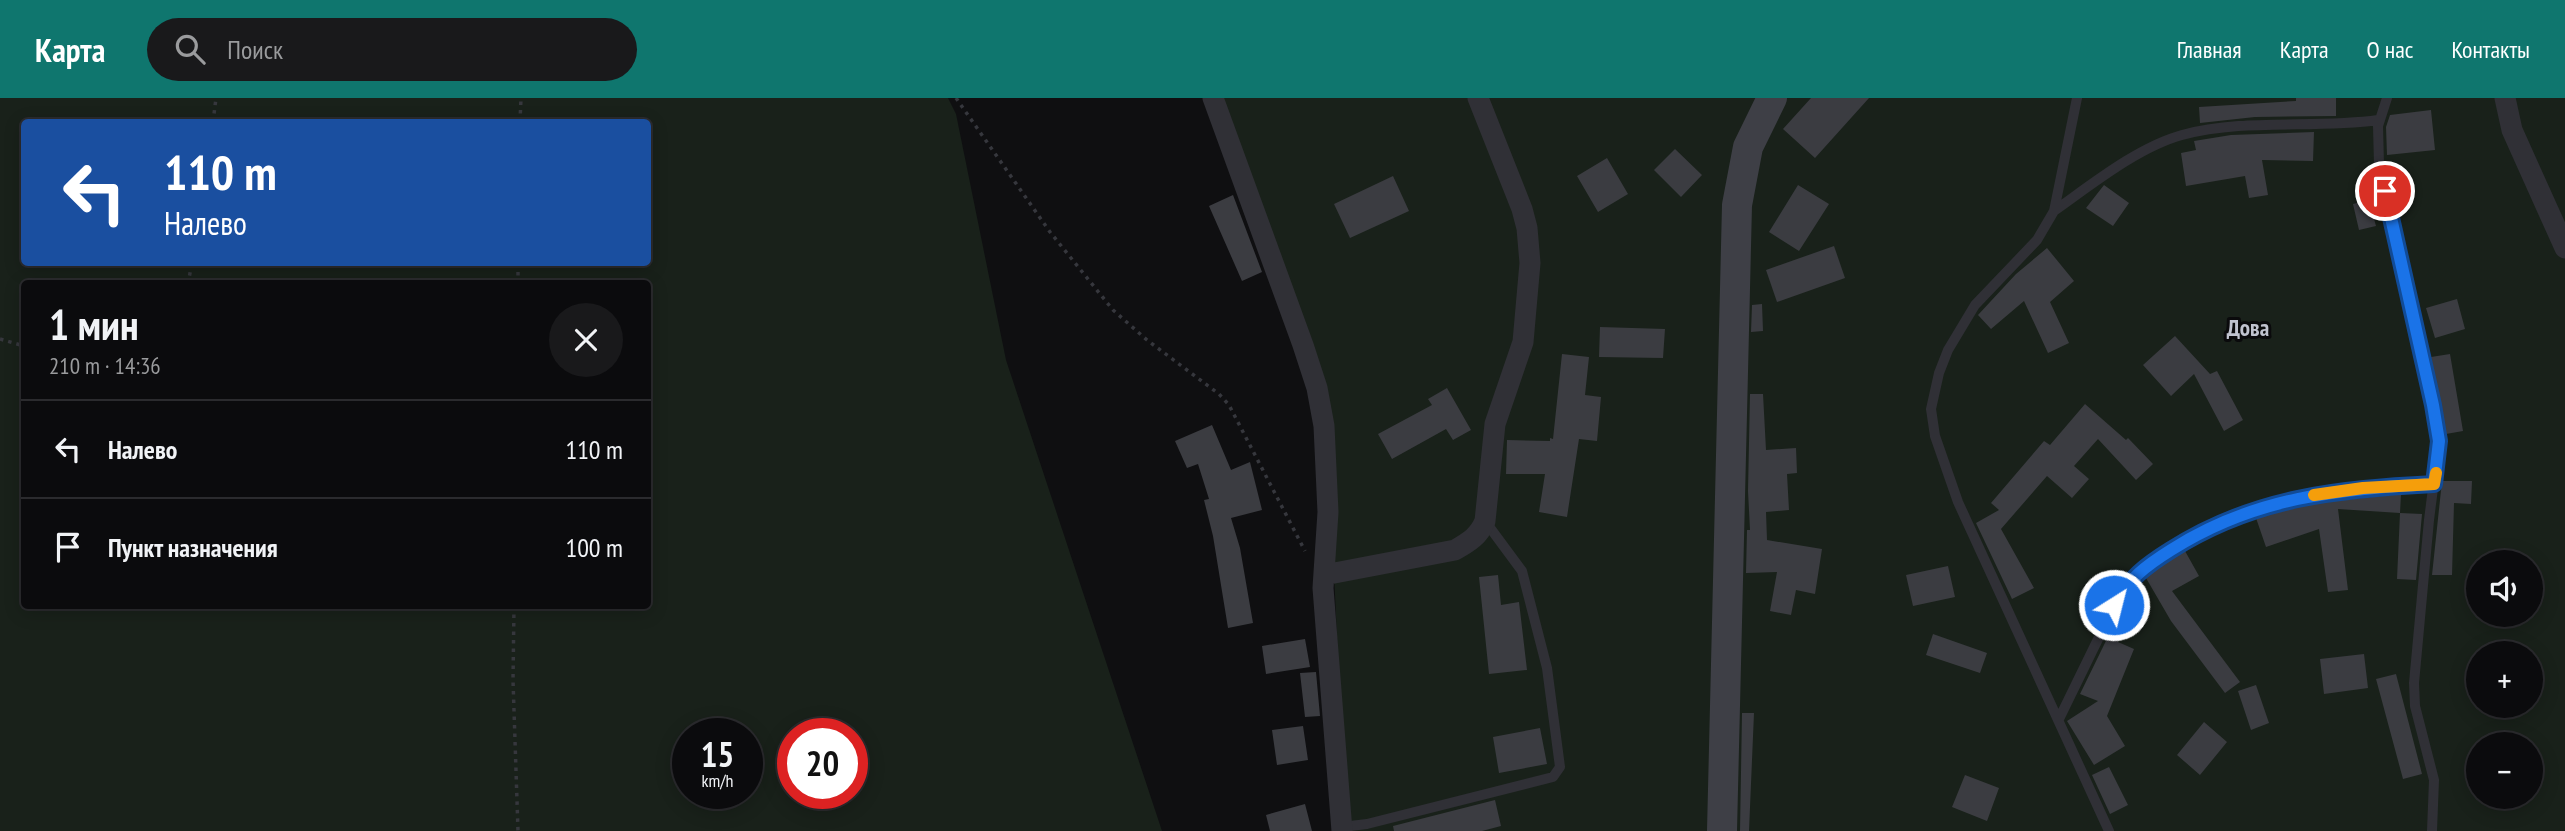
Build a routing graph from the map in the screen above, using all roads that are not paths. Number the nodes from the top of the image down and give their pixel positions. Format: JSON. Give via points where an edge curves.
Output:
{"nodes":[{"id":1,"x":1213,"y":98,"type":"edge"},
{"id":2,"x":1478,"y":98,"type":"edge"},
{"id":3,"x":1772,"y":98,"type":"edge"},
{"id":4,"x":2077,"y":98,"type":"edge"},
{"id":5,"x":2387,"y":98,"type":"edge"},
{"id":6,"x":2505,"y":98,"type":"edge"},
{"id":7,"x":2378,"y":120,"type":"junction"},
{"id":8,"x":2054,"y":211,"type":"junction"},
{"id":9,"x":2565,"y":248,"type":"edge"},
{"id":10,"x":2434,"y":484,"type":"junction"},
{"id":11,"x":1485,"y":521,"type":"junction"},
{"id":12,"x":1324,"y":575,"type":"junction"},
{"id":13,"x":2059,"y":719,"type":"junction"},
{"id":14,"x":1342,"y":829,"type":"edge"},
{"id":15,"x":1722,"y":831,"type":"edge"},
{"id":16,"x":2109,"y":831,"type":"edge"},
{"id":17,"x":2432,"y":831,"type":"edge"}],
"edges":[{"from":1,"to":12,"type":"street","via":[[1317,388],[1328,468]]},
{"from":2,"to":11,"type":"street","via":[[1522,209],[1530,263],[1523,342],[1495,424]]},
{"from":3,"to":15,"type":"street","via":[[1748,147],[1737,205]]},
{"from":4,"to":8,"type":"lane"},
{"from":5,"to":7,"type":"lane"},
{"from":6,"to":9,"type":"street","via":[[2512,130]]},
{"from":7,"to":8,"type":"lane","via":[[2235,127],[2182,135],[2105,174]]},
{"from":7,"to":10,"type":"lane","via":[[2379,164],[2439,441]]},
{"from":8,"to":13,"type":"lane","via":[[2038,240],[1975,305],[1948,350],[1931,409],[1935,436],[1958,502]]},
{"from":10,"to":13,"type":"lane","via":[[2303,496],[2250,510],[2181,544],[2136,574],[2122,590]]},
{"from":10,"to":17,"type":"lane","via":[[2414,695],[2434,780]]},
{"from":11,"to":12,"type":"street","via":[[1473,539],[1455,550]]},
{"from":11,"to":14,"type":"lane","via":[[1522,571],[1547,668],[1558,772],[1553,777]]},
{"from":12,"to":14,"type":"street"},
{"from":13,"to":16,"type":"lane"}]}
